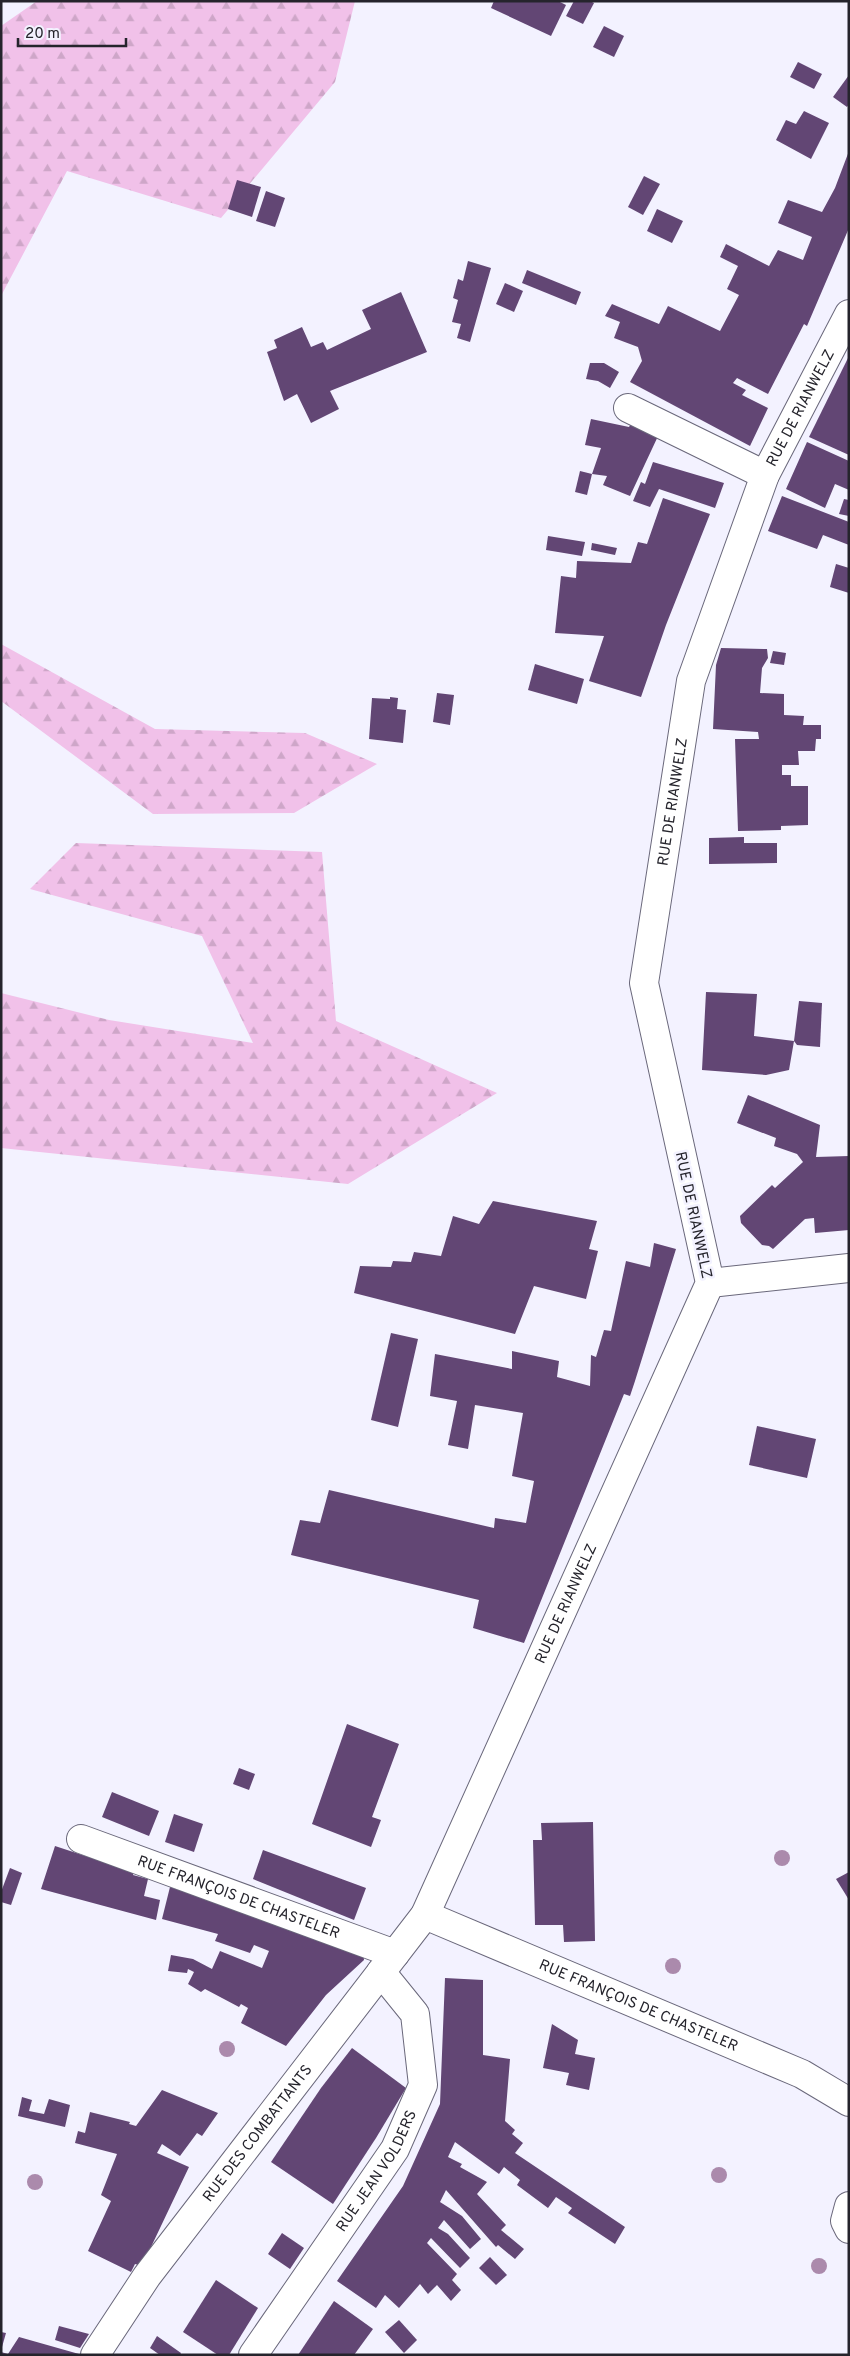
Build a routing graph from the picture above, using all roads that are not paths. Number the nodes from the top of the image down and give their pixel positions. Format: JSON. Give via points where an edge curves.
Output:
{"nodes":[{"id":1,"x":849,"y":314,"type":"edge"},
{"id":2,"x":628,"y":408,"type":"dead end"},
{"id":3,"x":765,"y":474,"type":"junction"},
{"id":4,"x":849,"y":1268,"type":"edge"},
{"id":5,"x":710,"y":1283,"type":"junction"},
{"id":6,"x":81,"y":1839,"type":"dead end"},
{"id":7,"x":425,"y":1915,"type":"junction"},
{"id":8,"x":388,"y":1963,"type":"junction"},
{"id":9,"x":849,"y":2102,"type":"edge"},
{"id":10,"x":849,"y":2206,"type":"edge"},
{"id":11,"x":849,"y":2229,"type":"edge"},
{"id":12,"x":94,"y":2355,"type":"edge"},
{"id":13,"x":253,"y":2355,"type":"edge"}],
"edges":[{"from":1,"to":3,"type":"street","name":"RUE DE RIANWELZ"},
{"from":2,"to":3,"type":"street","name":"RUE DE RIANWELZ"},
{"from":3,"to":5,"type":"street","name":"RUE DE RIANWELZ","via":[[691,681],[644,983]]},
{"from":4,"to":5,"type":"street"},
{"from":5,"to":7,"type":"street","name":"RUE DE RIANWELZ"},
{"from":6,"to":8,"type":"street","name":"RUE FRANÇOIS DE CHASTELER"},
{"from":7,"to":8,"type":"street","name":"RUE DES COMBATTANTS"},
{"from":7,"to":9,"type":"street","name":"RUE FRANÇOIS DE CHASTELER","via":[[802,2074]]},
{"from":8,"to":12,"type":"street","name":"RUE DES COMBATTANTS","via":[[147,2276]]},
{"from":8,"to":13,"type":"street","name":"RUE JEAN VOLDERS","via":[[415,2014],[423,2085],[395,2149]]},
{"from":10,"to":11,"type":"street","via":[[845,2221]]}]}
